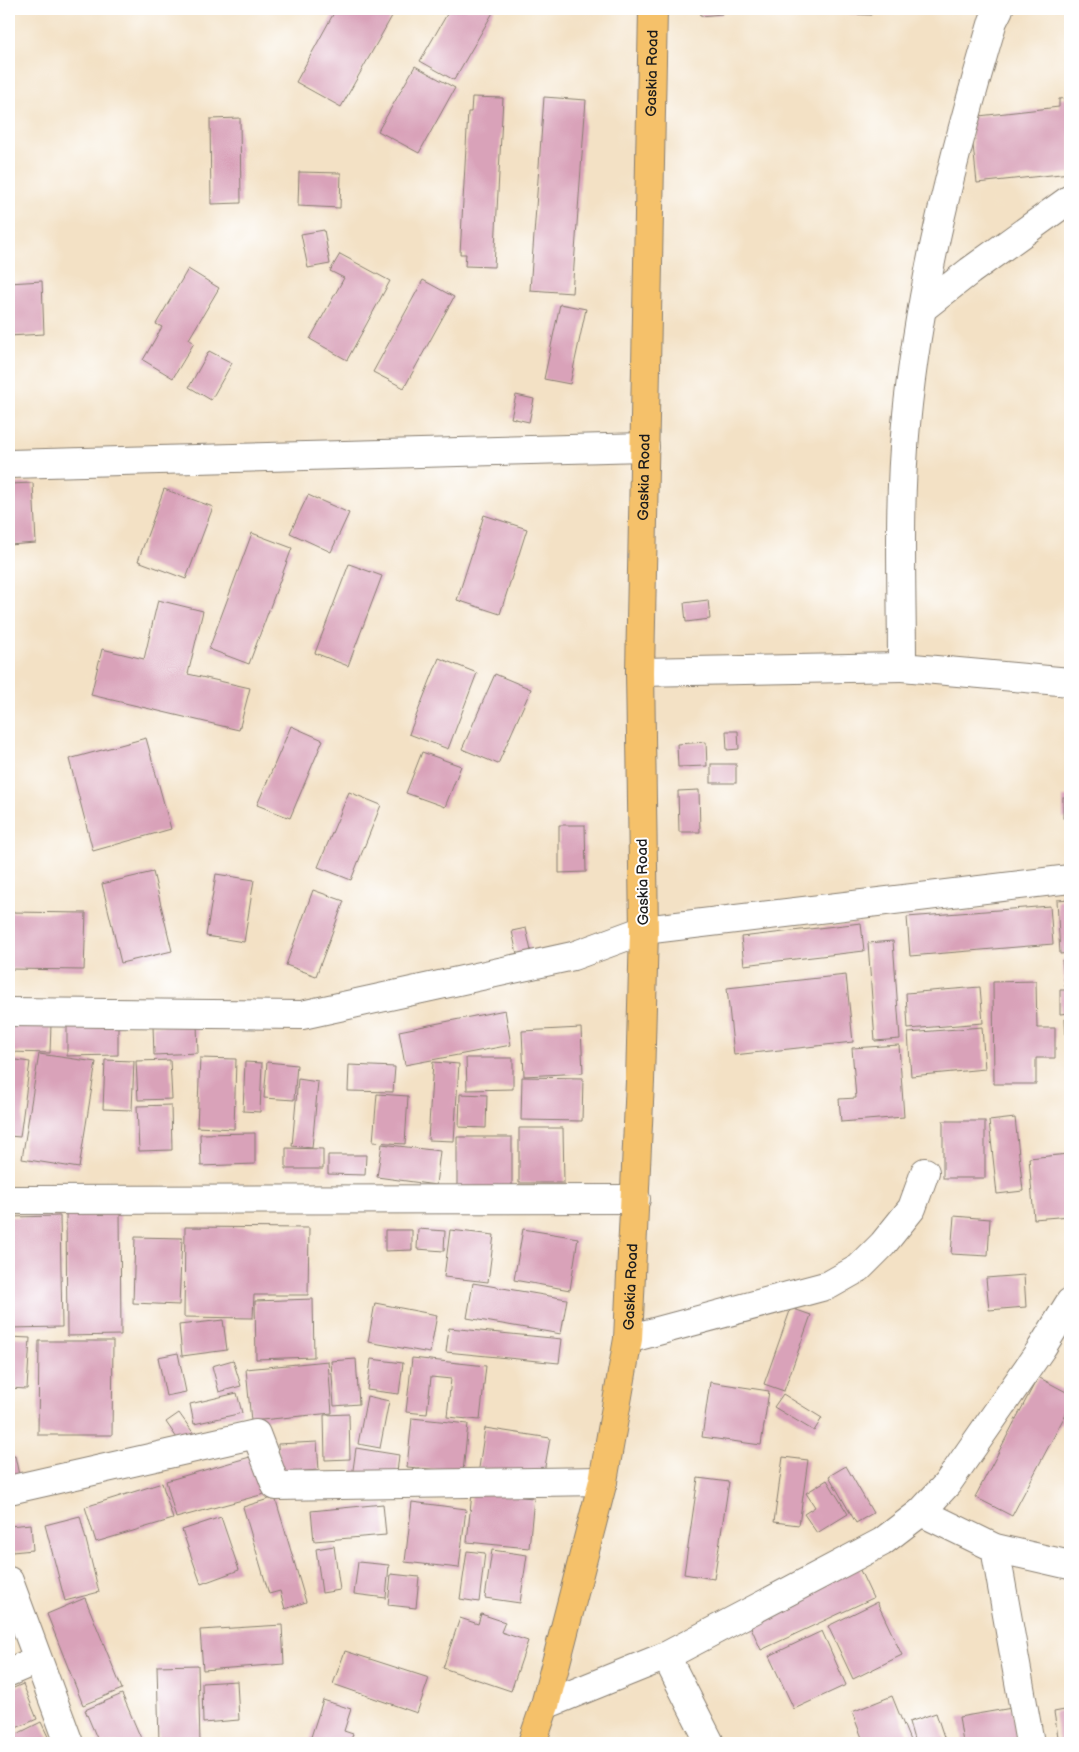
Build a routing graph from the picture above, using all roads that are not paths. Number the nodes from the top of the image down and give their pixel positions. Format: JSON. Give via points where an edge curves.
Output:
{"nodes":[{"id":1,"x":653,"y":9,"type":"edge"},
{"id":2,"x":999,"y":9,"type":"edge"},
{"id":3,"x":1070,"y":199,"type":"edge"},
{"id":4,"x":923,"y":308,"type":"junction"},
{"id":5,"x":645,"y":446,"type":"junction"},
{"id":6,"x":9,"y":464,"type":"edge"},
{"id":7,"x":902,"y":667,"type":"junction"},
{"id":8,"x":640,"y":672,"type":"junction"},
{"id":9,"x":1070,"y":682,"type":"edge"},
{"id":10,"x":1070,"y":879,"type":"edge"},
{"id":11,"x":644,"y":930,"type":"junction"},
{"id":12,"x":9,"y":1012,"type":"edge"},
{"id":13,"x":925,"y":1172,"type":"dead end"},
{"id":14,"x":9,"y":1200,"type":"edge"},
{"id":15,"x":636,"y":1200,"type":"junction"},
{"id":16,"x":1070,"y":1302,"type":"edge"},
{"id":17,"x":628,"y":1339,"type":"junction"},
{"id":18,"x":603,"y":1482,"type":"junction"},
{"id":19,"x":9,"y":1490,"type":"edge"},
{"id":20,"x":921,"y":1512,"type":"junction"},
{"id":21,"x":995,"y":1548,"type":"junction"},
{"id":22,"x":1070,"y":1565,"type":"edge"},
{"id":23,"x":9,"y":1579,"type":"edge"},
{"id":24,"x":666,"y":1656,"type":"junction"},
{"id":25,"x":36,"y":1660,"type":"junction"},
{"id":26,"x":9,"y":1672,"type":"edge"},
{"id":27,"x":545,"y":1706,"type":"junction"},
{"id":28,"x":69,"y":1743,"type":"edge"},
{"id":29,"x":532,"y":1743,"type":"edge"},
{"id":30,"x":710,"y":1743,"type":"edge"},
{"id":31,"x":1030,"y":1743,"type":"edge"}],
"edges":[{"from":1,"to":5,"type":"main road","name":"Gaskia Road"},
{"from":2,"to":4,"type":"street","via":[[964,117],[943,201]]},
{"from":3,"to":4,"type":"street"},
{"from":4,"to":7,"type":"street","via":[[906,424],[901,521]]},
{"from":5,"to":6,"type":"street"},
{"from":5,"to":8,"type":"main road","name":"Gaskia Road"},
{"from":7,"to":8,"type":"street"},
{"from":7,"to":9,"type":"street"},
{"from":8,"to":11,"type":"main road","name":"Gaskia Road"},
{"from":10,"to":11,"type":"street"},
{"from":11,"to":12,"type":"street","via":[[573,956],[302,1015]]},
{"from":11,"to":15,"type":"main road","name":"Gaskia Road"},
{"from":13,"to":17,"type":"street","via":[[912,1208],[883,1244],[859,1268],[829,1285]]},
{"from":14,"to":15,"type":"street"},
{"from":15,"to":17,"type":"main road","name":"Gaskia Road"},
{"from":16,"to":20,"type":"street","via":[[948,1484]]},
{"from":17,"to":18,"type":"main road","name":"Gaskia Road"},
{"from":18,"to":19,"type":"street","via":[[276,1486],[256,1434]]},
{"from":18,"to":27,"type":"main road","name":"Gaskia Road"},
{"from":20,"to":21,"type":"street"},
{"from":20,"to":24,"type":"street","via":[[882,1542]]},
{"from":21,"to":22,"type":"street"},
{"from":21,"to":31,"type":"street"},
{"from":23,"to":25,"type":"street"},
{"from":24,"to":27,"type":"street"},
{"from":24,"to":30,"type":"street"},
{"from":25,"to":26,"type":"street"},
{"from":25,"to":28,"type":"street"},
{"from":27,"to":29,"type":"main road","name":"Gaskia Road"}]}
